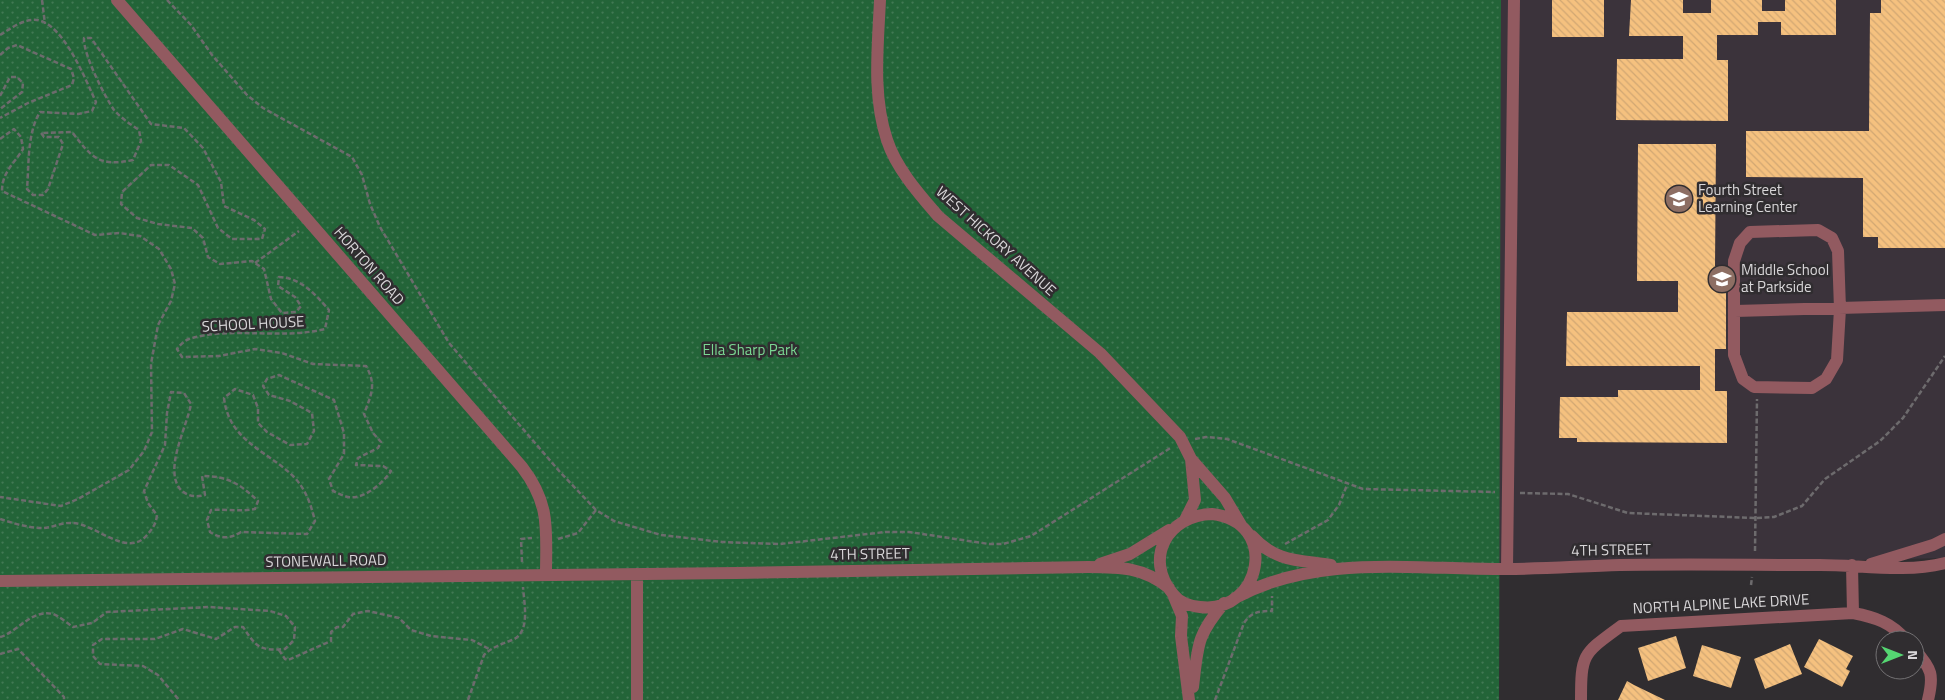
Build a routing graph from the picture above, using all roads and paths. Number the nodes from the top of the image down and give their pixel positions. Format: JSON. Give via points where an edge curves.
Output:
{"nodes":[{"id":1,"x":42,"y":0,"type":"edge"},
{"id":2,"x":117,"y":0,"type":"edge"},
{"id":3,"x":167,"y":0,"type":"edge"},
{"id":4,"x":880,"y":0,"type":"edge"},
{"id":5,"x":1514,"y":0,"type":"edge"},
{"id":6,"x":45,"y":24,"type":"junction"},
{"id":7,"x":0,"y":35,"type":"edge"},
{"id":8,"x":0,"y":55,"type":"edge"},
{"id":9,"x":0,"y":96,"type":"edge"},
{"id":10,"x":0,"y":109,"type":"edge"},
{"id":11,"x":0,"y":118,"type":"edge"},
{"id":12,"x":0,"y":140,"type":"edge"},
{"id":13,"x":310,"y":222,"type":"junction"},
{"id":14,"x":255,"y":263,"type":"junction"},
{"id":15,"x":1945,"y":305,"type":"edge"},
{"id":16,"x":1840,"y":309,"type":"junction"},
{"id":17,"x":1735,"y":310,"type":"junction"},
{"id":18,"x":1945,"y":356,"type":"edge"},
{"id":19,"x":1757,"y":387,"type":"junction"},
{"id":20,"x":1193,"y":439,"type":"dead end"},
{"id":21,"x":1174,"y":446,"type":"dead end"},
{"id":22,"x":1191,"y":458,"type":"junction"},
{"id":23,"x":1347,"y":485,"type":"junction"},
{"id":24,"x":1508,"y":492,"type":"junction"},
{"id":25,"x":0,"y":497,"type":"edge"},
{"id":26,"x":596,"y":510,"type":"junction"},
{"id":27,"x":1755,"y":518,"type":"junction"},
{"id":28,"x":0,"y":519,"type":"edge"},
{"id":29,"x":1181,"y":522,"type":"junction"},
{"id":30,"x":1244,"y":529,"type":"junction"},
{"id":31,"x":546,"y":539,"type":"junction"},
{"id":32,"x":1945,"y":539,"type":"edge"},
{"id":33,"x":1277,"y":557,"type":"junction"},
{"id":34,"x":1945,"y":563,"type":"edge"},
{"id":35,"x":1852,"y":565,"type":"junction"},
{"id":36,"x":1755,"y":566,"type":"junction"},
{"id":37,"x":1866,"y":566,"type":"junction"},
{"id":38,"x":1088,"y":567,"type":"junction"},
{"id":39,"x":1356,"y":568,"type":"junction"},
{"id":40,"x":1507,"y":569,"type":"junction"},
{"id":41,"x":637,"y":574,"type":"junction"},
{"id":42,"x":652,"y":574,"type":"joint"},
{"id":43,"x":522,"y":575,"type":"junction"},
{"id":44,"x":546,"y":575,"type":"junction"},
{"id":45,"x":0,"y":581,"type":"edge"},
{"id":46,"x":1273,"y":582,"type":"junction"},
{"id":47,"x":1751,"y":585,"type":"dead end"},
{"id":48,"x":1171,"y":591,"type":"junction"},
{"id":49,"x":1229,"y":600,"type":"junction"},
{"id":50,"x":1854,"y":613,"type":"junction"},
{"id":51,"x":1897,"y":630,"type":"edge"},
{"id":52,"x":0,"y":637,"type":"edge"},
{"id":53,"x":279,"y":650,"type":"junction"},
{"id":54,"x":490,"y":650,"type":"junction"},
{"id":55,"x":0,"y":654,"type":"edge"},
{"id":56,"x":1925,"y":661,"type":"edge"},
{"id":57,"x":64,"y":700,"type":"edge"},
{"id":58,"x":179,"y":700,"type":"edge"},
{"id":59,"x":468,"y":700,"type":"edge"},
{"id":60,"x":637,"y":700,"type":"edge"},
{"id":61,"x":1190,"y":700,"type":"edge"},
{"id":62,"x":1215,"y":700,"type":"edge"},
{"id":63,"x":1581,"y":700,"type":"edge"},
{"id":64,"x":1928,"y":700,"type":"edge"}],
"edges":[{"from":1,"to":6,"type":"path"},
{"from":2,"to":13,"type":"street","name":"HORTON ROAD"},
{"from":3,"to":26,"type":"path","via":[[191,25],[212,55],[263,108],[352,157],[358,164],[380,226],[450,343]]},
{"from":4,"to":22,"type":"street","name":"WEST HICKORY AVENUE","via":[[877,72],[882,118],[887,141],[919,194],[938,216],[1100,353],[1180,438]]},
{"from":5,"to":24,"type":"street"},
{"from":6,"to":7,"type":"path","via":[[33,19]]},
{"from":6,"to":14,"type":"path","via":[[51,25],[74,57],[96,102],[92,111],[78,114],[40,112],[35,120],[30,148],[27,189],[33,195],[43,195],[48,189],[63,144],[60,137],[44,137],[41,133],[72,132],[100,161],[133,160],[141,141],[139,130],[114,109],[83,46],[84,38],[91,38],[151,124],[184,128],[203,148],[221,182],[224,206],[265,229],[262,240],[232,239],[218,228],[198,184],[169,165],[151,165],[122,192],[121,204],[137,218],[192,228],[203,238],[208,257],[220,264]]},
{"from":8,"to":11,"type":"path","via":[[17,45],[71,69],[74,78],[72,85]]},
{"from":9,"to":10,"type":"path","via":[[10,77],[17,77],[23,83],[22,92]]},
{"from":12,"to":25,"type":"path","via":[[14,129],[21,136],[23,149],[6,170],[2,191],[95,235],[119,233],[140,236],[159,249],[171,269],[175,284],[171,301],[158,325],[151,364],[152,432],[144,451],[129,470],[61,506]]},
{"from":13,"to":14,"type":"path"},
{"from":13,"to":31,"type":"street","name":"HORTON ROAD","via":[[537,487],[542,499]]},
{"from":14,"to":28,"type":"path","name":"SCHOOL HOUSE","via":[[264,268],[271,299],[282,313],[296,312],[301,306],[295,297],[278,286],[279,277],[290,278],[310,290],[329,310],[325,329],[305,334],[209,335],[186,340],[177,349],[182,357],[219,356],[255,350],[282,352],[313,364],[366,366],[372,376],[373,391],[364,414],[373,434],[381,442],[378,448],[358,458],[356,465],[383,466],[391,471],[384,481],[361,495],[350,497],[333,491],[329,480],[344,454],[344,433],[334,400],[279,375],[267,379],[263,386],[269,395],[290,401],[312,413],[314,431],[307,444],[290,445],[267,432],[258,423],[258,408],[252,395],[235,389],[224,398],[226,414],[244,440],[294,477],[309,498],[315,521],[307,534],[241,532],[233,537],[219,538],[210,532],[207,520],[211,510],[255,509],[258,501],[239,483],[214,476],[202,476],[204,495],[185,494],[178,487],[174,472],[177,447],[188,422],[191,404],[184,393],[171,392],[165,445],[144,491],[157,515],[156,524],[143,540],[127,543],[73,522],[42,528]]},
{"from":15,"to":16,"type":"street"},
{"from":16,"to":17,"type":"street"},
{"from":16,"to":17,"type":"street","via":[[1838,251],[1832,238],[1818,230],[1750,232],[1740,244],[1734,261]]},
{"from":16,"to":19,"type":"street","via":[[1837,360],[1826,379],[1812,388]]},
{"from":17,"to":19,"type":"street","via":[[1734,355],[1743,379]]},
{"from":18,"to":27,"type":"path","via":[[1903,418],[1880,440],[1825,479],[1802,506],[1774,517]]},
{"from":19,"to":27,"type":"path"},
{"from":20,"to":23,"type":"path","via":[[1206,436],[1227,439]]},
{"from":21,"to":26,"type":"path","via":[[1045,528],[1003,544],[909,532],[780,544],[722,542],[637,530],[614,522]]},
{"from":22,"to":29,"type":"street","name":"WEST HICKORY AVENUE","via":[[1196,500]]},
{"from":22,"to":30,"type":"street","name":"WEST HICKORY AVENUE","via":[[1225,498]]},
{"from":23,"to":24,"type":"path","via":[[1363,489]]},
{"from":23,"to":33,"type":"path","via":[[1339,505],[1328,520],[1283,545]]},
{"from":24,"to":27,"type":"path","via":[[1568,494],[1628,513]]},
{"from":24,"to":40,"type":"street"},
{"from":26,"to":31,"type":"path","via":[[578,533]]},
{"from":27,"to":36,"type":"path"},
{"from":29,"to":30,"type":"street","via":[[1198,515],[1212,514],[1227,517]]},
{"from":29,"to":38,"type":"street","name":"4TH STREET","via":[[1130,554]]},
{"from":29,"to":48,"type":"street","via":[[1163,543],[1160,557]]},
{"from":30,"to":33,"type":"street","name":"4TH STREET"},
{"from":30,"to":49,"type":"street","via":[[1255,548],[1255,568],[1250,583]]},
{"from":31,"to":43,"type":"path","via":[[521,539]]},
{"from":31,"to":44,"type":"street","name":"HORTON ROAD"},
{"from":32,"to":37,"type":"street","name":"4TH STREET"},
{"from":33,"to":39,"type":"street","name":"4TH STREET"},
{"from":34,"to":37,"type":"street","name":"4TH STREET","via":[[1907,568]]},
{"from":35,"to":36,"type":"street","name":"4TH STREET"},
{"from":35,"to":37,"type":"street","name":"4TH STREET"},
{"from":35,"to":50,"type":"street"},
{"from":36,"to":40,"type":"street","name":"4TH STREET"},
{"from":36,"to":47,"type":"path"},
{"from":38,"to":42,"type":"street","name":"4TH STREET"},
{"from":38,"to":48,"type":"street","name":"4TH STREET","via":[[1139,571],[1154,576]]},
{"from":39,"to":40,"type":"street","name":"4TH STREET"},
{"from":39,"to":46,"type":"street","name":"4TH STREET","via":[[1319,571]]},
{"from":41,"to":42,"type":"street","name":"STONEWALL ROAD"},
{"from":41,"to":44,"type":"street","name":"STONEWALL ROAD"},
{"from":41,"to":60,"type":"street"},
{"from":43,"to":44,"type":"street","name":"STONEWALL ROAD"},
{"from":43,"to":45,"type":"street","name":"STONEWALL ROAD"},
{"from":43,"to":54,"type":"path","via":[[525,625],[517,638]]},
{"from":46,"to":49,"type":"street","name":"4TH STREET"},
{"from":46,"to":62,"type":"path","via":[[1272,611],[1250,615]]},
{"from":48,"to":49,"type":"street","via":[[1184,603],[1196,606],[1213,607]]},
{"from":48,"to":61,"type":"street","via":[[1182,616],[1181,636]]},
{"from":49,"to":61,"type":"street","via":[[1210,620],[1200,637]]},
{"from":50,"to":51,"type":"street","name":"NORTH ALPINE LAKE DRIVE","via":[[1874,617]]},
{"from":50,"to":63,"type":"street","name":"NORTH ALPINE LAKE DRIVE","via":[[1621,626],[1594,646],[1583,659]]},
{"from":52,"to":53,"type":"path","via":[[41,614],[54,614],[73,627],[92,623],[107,612],[209,607],[270,611],[286,616],[296,627],[294,640]]},
{"from":53,"to":54,"type":"path","via":[[288,660],[323,646],[331,641],[331,632],[342,627],[353,614],[368,611],[399,618],[411,630],[424,635],[472,640]]},
{"from":53,"to":58,"type":"path","via":[[266,650],[255,644],[243,628],[235,626],[216,639],[183,629],[155,639],[102,639],[93,645],[93,656],[100,664],[143,666],[158,675]]},
{"from":54,"to":59,"type":"path","via":[[484,655]]},
{"from":55,"to":57,"type":"path","via":[[18,649]]},
{"from":56,"to":64,"type":"street","via":[[1932,681]]}]}
